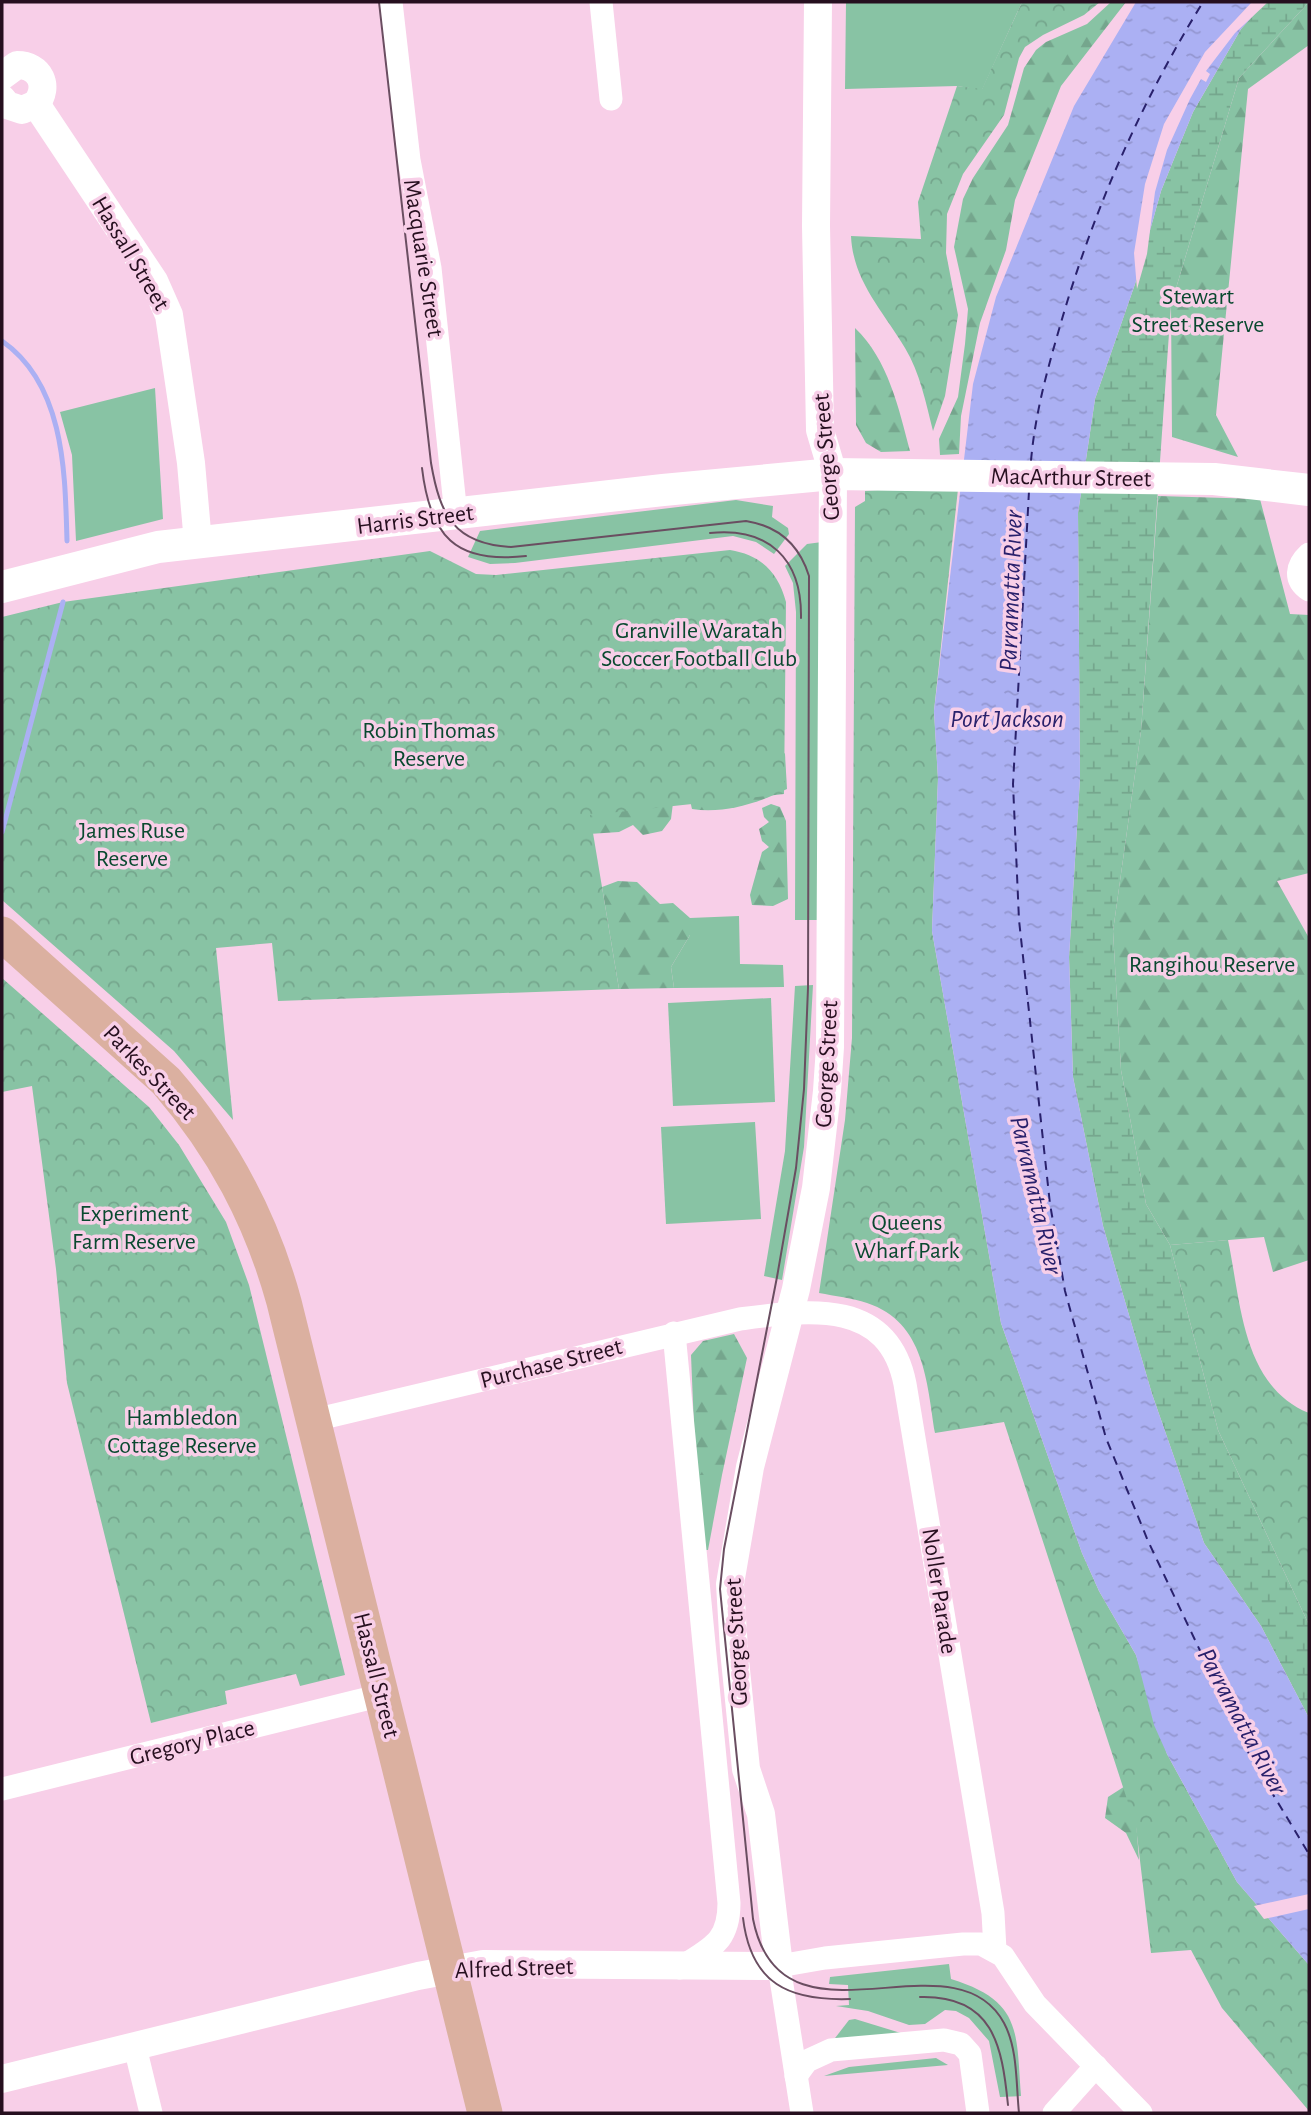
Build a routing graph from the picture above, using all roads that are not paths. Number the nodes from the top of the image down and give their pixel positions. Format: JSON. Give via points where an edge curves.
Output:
{"nodes":[{"id":1,"x":391,"y":2,"type":"edge"},
{"id":2,"x":601,"y":2,"type":"edge"},
{"id":3,"x":818,"y":2,"type":"edge"},
{"id":4,"x":4,"y":66,"type":"edge"},
{"id":5,"x":611,"y":99,"type":"dead end"},
{"id":6,"x":2,"y":100,"type":"edge"},
{"id":7,"x":36,"y":104,"type":"junction"},
{"id":8,"x":833,"y":474,"type":"junction"},
{"id":9,"x":1309,"y":490,"type":"edge"},
{"id":10,"x":456,"y":514,"type":"junction"},
{"id":11,"x":198,"y":543,"type":"junction"},
{"id":12,"x":1309,"y":554,"type":"edge"},
{"id":13,"x":2,"y":587,"type":"edge"},
{"id":14,"x":1309,"y":590,"type":"edge"},
{"id":15,"x":3,"y":935,"type":"edge"},
{"id":16,"x":264,"y":1238,"type":"joint"},
{"id":17,"x":790,"y":1313,"type":"junction"},
{"id":18,"x":674,"y":1334,"type":"junction"},
{"id":19,"x":314,"y":1420,"type":"junction"},
{"id":20,"x":382,"y":1695,"type":"junction"},
{"id":21,"x":2,"y":1789,"type":"edge"},
{"id":22,"x":995,"y":1950,"type":"junction"},
{"id":23,"x":779,"y":1966,"type":"junction"},
{"id":24,"x":680,"y":1968,"type":"junction"},
{"id":25,"x":450,"y":1970,"type":"junction"},
{"id":26,"x":135,"y":2047,"type":"junction"},
{"id":27,"x":1096,"y":2066,"type":"junction"},
{"id":28,"x":2,"y":2079,"type":"edge"},
{"id":29,"x":799,"y":2096,"type":"edge"},
{"id":30,"x":151,"y":2113,"type":"edge"},
{"id":31,"x":485,"y":2113,"type":"edge"},
{"id":32,"x":978,"y":2113,"type":"edge"},
{"id":33,"x":1054,"y":2113,"type":"edge"},
{"id":34,"x":1141,"y":2113,"type":"edge"}],
"edges":[{"from":1,"to":10,"type":"street","name":"Macquarie Street","via":[[409,160],[430,268]]},
{"from":2,"to":5,"type":"street"},
{"from":3,"to":8,"type":"street","name":"George Street","via":[[820,430]]},
{"from":4,"to":7,"type":"street","via":[[30,67],[40,76],[43,91]]},
{"from":6,"to":7,"type":"street","via":[[14,109],[30,109]]},
{"from":7,"to":11,"type":"street","name":"Hassall Street","via":[[154,281],[169,315]]},
{"from":8,"to":9,"type":"main road","name":"MacArthur Street","via":[[1214,479]]},
{"from":8,"to":10,"type":"main road","name":"Harris Street"},
{"from":8,"to":17,"type":"street","name":"George Street","via":[[830,1047],[816,1188]]},
{"from":10,"to":11,"type":"main road","name":"Harris Street"},
{"from":11,"to":13,"type":"main road","name":"Harris Street","via":[[158,547]]},
{"from":12,"to":14,"type":"street","via":[[1297,575]]},
{"from":15,"to":16,"type":"main road","name":"Parkes Street","via":[[139,1055],[188,1107],[233,1173]]},
{"from":16,"to":19,"type":"main road","name":"Hassall Street"},
{"from":17,"to":18,"type":"street","name":"Purchase Street"},
{"from":17,"to":22,"type":"street","name":"Noller Parade","via":[[858,1319],[886,1338],[901,1364],[993,1913]]},
{"from":17,"to":23,"type":"street","name":"George Street","via":[[750,1467],[730,1584],[746,1769],[761,1814]]},
{"from":18,"to":19,"type":"street","name":"Purchase Street"},
{"from":18,"to":24,"type":"street","name":"George Street","via":[[729,1903],[723,1936]]},
{"from":19,"to":20,"type":"main road","name":"Hassall Street"},
{"from":20,"to":21,"type":"street","name":"Gregory Place"},
{"from":20,"to":25,"type":"main road","name":"Hassall Street"},
{"from":22,"to":23,"type":"street","name":"Alfred Street","via":[[963,1944]]},
{"from":22,"to":27,"type":"street","via":[[1035,2004]]},
{"from":23,"to":24,"type":"street","name":"Alfred Street"},
{"from":23,"to":29,"type":"street","name":"George Street"},
{"from":24,"to":25,"type":"street","name":"Alfred Street","via":[[483,1964]]},
{"from":25,"to":26,"type":"street","name":"Alfred Street"},
{"from":25,"to":31,"type":"main road","name":"Hassall Street"},
{"from":26,"to":28,"type":"street","name":"Alfred Street"},
{"from":26,"to":30,"type":"street"},
{"from":27,"to":33,"type":"street"},
{"from":27,"to":34,"type":"street"},
{"from":29,"to":32,"type":"street","via":[[814,2056],[831,2050],[955,2041],[970,2054]]}]}
